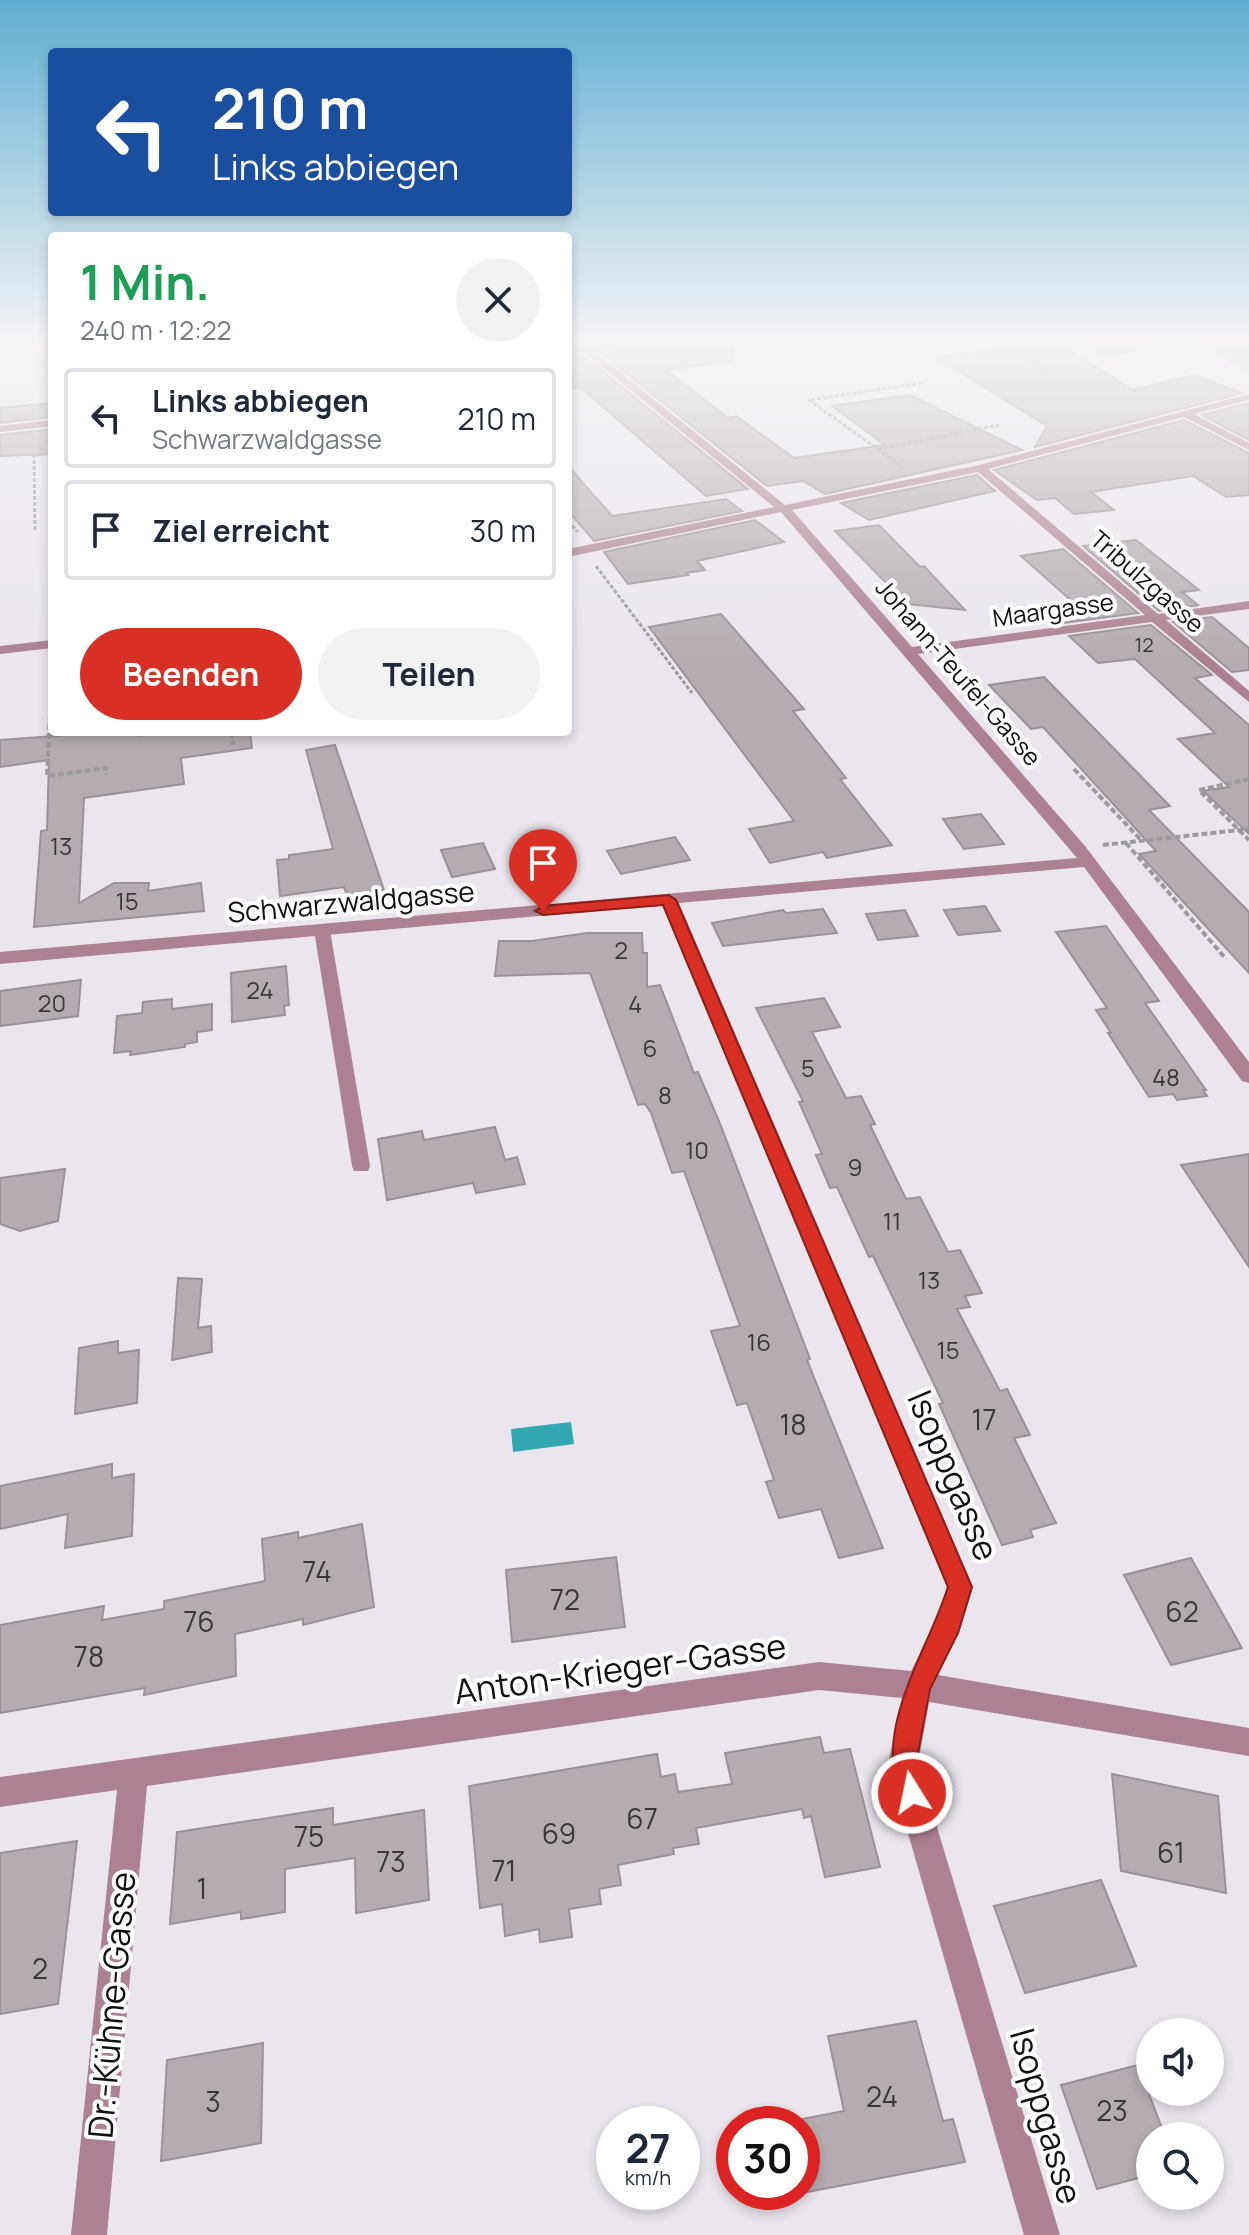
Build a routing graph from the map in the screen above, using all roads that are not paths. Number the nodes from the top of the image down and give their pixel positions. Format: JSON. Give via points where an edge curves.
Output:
{"nodes":[{"id":1,"x":711,"y":448,"type":"edge"},
{"id":2,"x":1055,"y":448,"type":"edge"},
{"id":3,"x":980,"y":468,"type":"junction"},
{"id":4,"x":785,"y":509,"type":"junction"},
{"id":5,"x":572,"y":552,"type":"edge"},
{"id":6,"x":1249,"y":605,"type":"edge"},
{"id":7,"x":1156,"y":618,"type":"junction"},
{"id":8,"x":48,"y":644,"type":"edge"},
{"id":9,"x":0,"y":650,"type":"edge"},
{"id":10,"x":911,"y":651,"type":"junction"},
{"id":11,"x":1249,"y":698,"type":"edge"},
{"id":12,"x":1084,"y":856,"type":"junction"},
{"id":13,"x":669,"y":900,"type":"junction"},
{"id":14,"x":322,"y":930,"type":"junction"},
{"id":15,"x":0,"y":958,"type":"edge"},
{"id":16,"x":1249,"y":1076,"type":"edge"},
{"id":17,"x":361,"y":1166,"type":"dead end"},
{"id":18,"x":918,"y":1686,"type":"junction"},
{"id":19,"x":1249,"y":1742,"type":"edge"},
{"id":20,"x":133,"y":1774,"type":"junction"},
{"id":21,"x":0,"y":1792,"type":"edge"},
{"id":22,"x":89,"y":2235,"type":"edge"},
{"id":23,"x":1042,"y":2235,"type":"edge"}],
"edges":[{"from":1,"to":4,"type":"street","name":"Johann-Teufel-Gasse"},
{"from":2,"to":3,"type":"street"},
{"from":3,"to":4,"type":"street"},
{"from":3,"to":7,"type":"street","name":"Tribulzgasse"},
{"from":4,"to":5,"type":"street"},
{"from":4,"to":10,"type":"street","name":"Johann-Teufel-Gasse"},
{"from":6,"to":7,"type":"street","name":"Maargasse"},
{"from":7,"to":10,"type":"street","name":"Maargasse"},
{"from":7,"to":11,"type":"street","name":"Tribulzgasse"},
{"from":8,"to":9,"type":"street"},
{"from":10,"to":12,"type":"street","name":"Johann-Teufel-Gasse"},
{"from":12,"to":13,"type":"street","name":"Schwarzwaldgasse"},
{"from":12,"to":16,"type":"street","name":"Johann-Teufel-Gasse"},
{"from":13,"to":14,"type":"street","name":"Schwarzwaldgasse"},
{"from":13,"to":18,"type":"street","name":"Isoppgasse","via":[[960,1587],[945,1633]]},
{"from":14,"to":15,"type":"street","name":"Schwarzwaldgasse"},
{"from":14,"to":17,"type":"lane"},
{"from":18,"to":19,"type":"street","name":"Anton-Krieger-Gasse"},
{"from":18,"to":20,"type":"street","name":"Anton-Krieger-Gasse","via":[[819,1676]]},
{"from":18,"to":23,"type":"street","name":"Isoppgasse","via":[[903,1764]]},
{"from":20,"to":21,"type":"street","name":"Anton-Krieger-Gasse"},
{"from":20,"to":22,"type":"street","name":"Dr.-Kühne-Gasse"}]}
